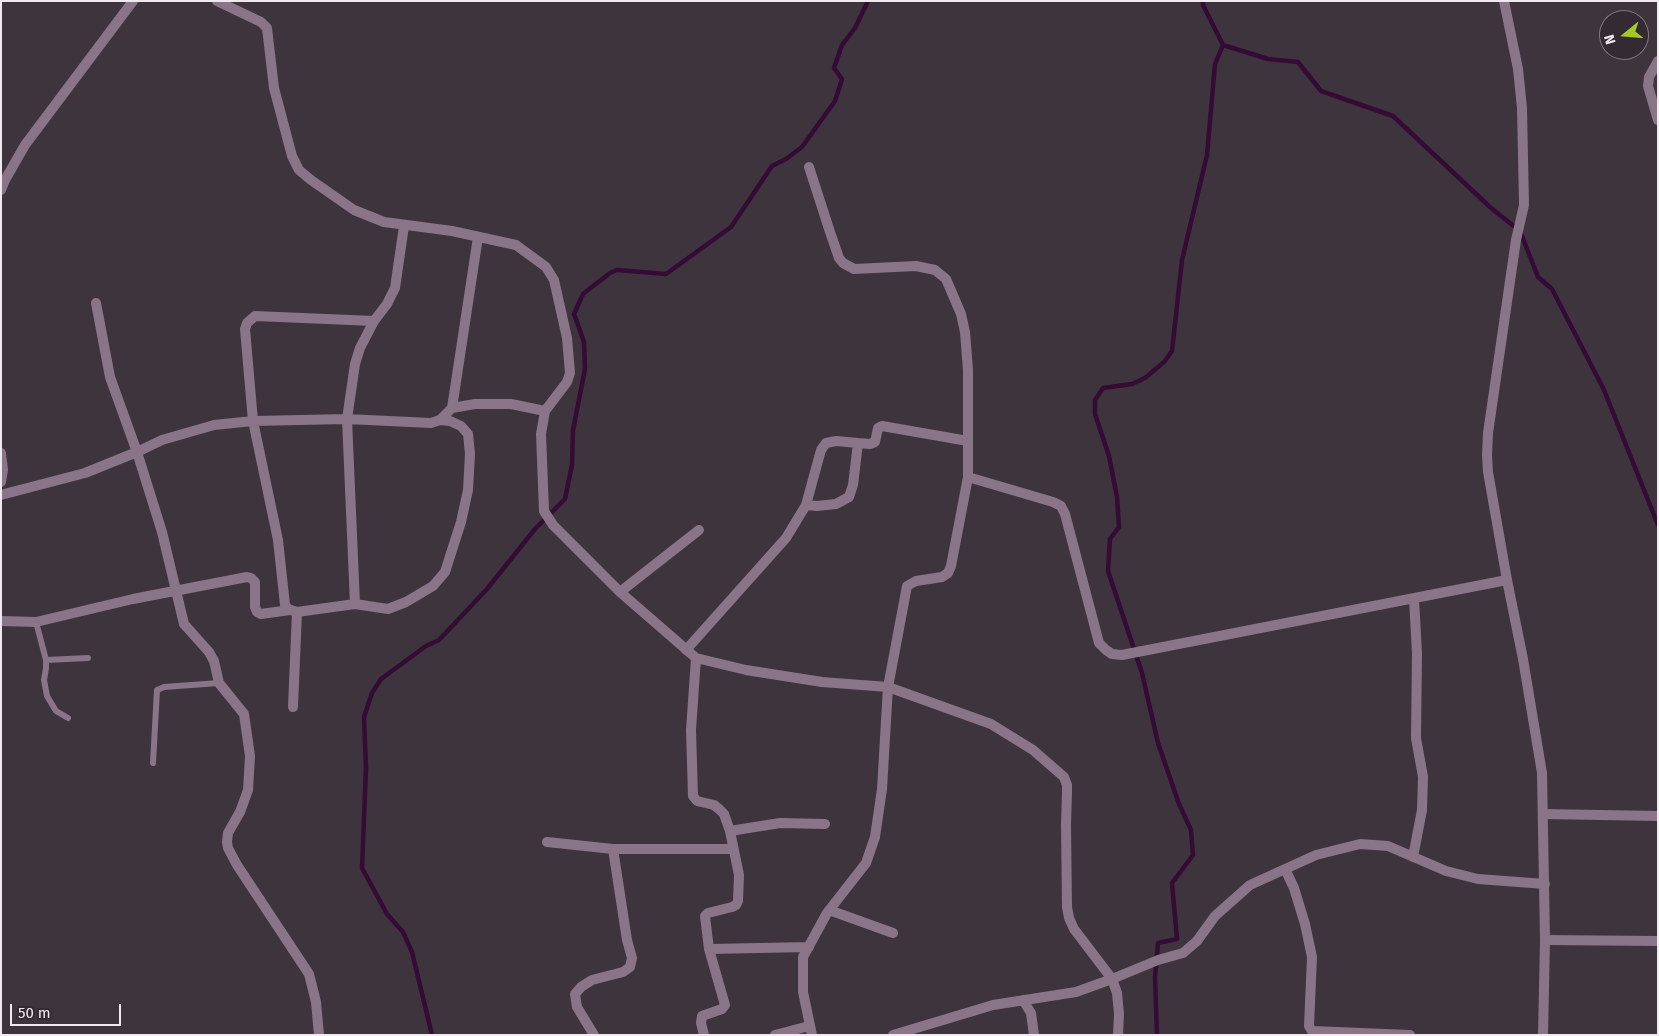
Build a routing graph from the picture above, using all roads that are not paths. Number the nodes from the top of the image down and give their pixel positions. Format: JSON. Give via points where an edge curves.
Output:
{"nodes":[{"id":1,"x":133,"y":1,"type":"edge"},
{"id":2,"x":217,"y":1,"type":"edge"},
{"id":3,"x":1504,"y":1,"type":"edge"},
{"id":4,"x":1658,"y":61,"type":"edge"},
{"id":5,"x":1658,"y":120,"type":"edge"},
{"id":6,"x":809,"y":167,"type":"dead end"},
{"id":7,"x":1,"y":190,"type":"edge"},
{"id":8,"x":404,"y":226,"type":"junction"},
{"id":9,"x":478,"y":237,"type":"junction"},
{"id":10,"x":96,"y":303,"type":"dead end"},
{"id":11,"x":374,"y":321,"type":"junction"},
{"id":12,"x":452,"y":408,"type":"junction"},
{"id":13,"x":545,"y":411,"type":"junction"},
{"id":14,"x":347,"y":419,"type":"junction"},
{"id":15,"x":440,"y":420,"type":"junction"},
{"id":16,"x":253,"y":422,"type":"junction"},
{"id":17,"x":968,"y":441,"type":"junction"},
{"id":18,"x":858,"y":443,"type":"junction"},
{"id":19,"x":137,"y":452,"type":"junction"},
{"id":20,"x":1,"y":453,"type":"edge"},
{"id":21,"x":968,"y":477,"type":"junction"},
{"id":22,"x":1,"y":482,"type":"edge"},
{"id":23,"x":1,"y":495,"type":"edge"},
{"id":24,"x":806,"y":505,"type":"junction"},
{"id":25,"x":699,"y":530,"type":"dead end"},
{"id":26,"x":1507,"y":580,"type":"junction"},
{"id":27,"x":176,"y":590,"type":"junction"},
{"id":28,"x":620,"y":592,"type":"junction"},
{"id":29,"x":1414,"y":599,"type":"junction"},
{"id":30,"x":355,"y":604,"type":"junction"},
{"id":31,"x":294,"y":611,"type":"junction"},
{"id":32,"x":1,"y":621,"type":"edge"},
{"id":33,"x":36,"y":622,"type":"junction"},
{"id":34,"x":686,"y":650,"type":"junction"},
{"id":35,"x":88,"y":658,"type":"dead end"},
{"id":36,"x":696,"y":658,"type":"junction"},
{"id":37,"x":46,"y":660,"type":"junction"},
{"id":38,"x":220,"y":683,"type":"junction"},
{"id":39,"x":888,"y":688,"type":"junction"},
{"id":40,"x":293,"y":707,"type":"dead end"},
{"id":41,"x":68,"y":718,"type":"dead end"},
{"id":42,"x":153,"y":763,"type":"dead end"},
{"id":43,"x":1543,"y":814,"type":"junction"},
{"id":44,"x":1658,"y":816,"type":"edge"},
{"id":45,"x":825,"y":824,"type":"dead end"},
{"id":46,"x":730,"y":831,"type":"junction"},
{"id":47,"x":547,"y":842,"type":"dead end"},
{"id":48,"x":613,"y":849,"type":"junction"},
{"id":49,"x":733,"y":849,"type":"junction"},
{"id":50,"x":1413,"y":857,"type":"junction"},
{"id":51,"x":1285,"y":869,"type":"junction"},
{"id":52,"x":1545,"y":884,"type":"junction"},
{"id":53,"x":829,"y":910,"type":"junction"},
{"id":54,"x":893,"y":933,"type":"dead end"},
{"id":55,"x":1545,"y":940,"type":"junction"},
{"id":56,"x":1658,"y":941,"type":"edge"},
{"id":57,"x":809,"y":946,"type":"junction"},
{"id":58,"x":709,"y":949,"type":"junction"},
{"id":59,"x":1112,"y":979,"type":"junction"},
{"id":60,"x":1023,"y":1000,"type":"junction"},
{"id":61,"x":810,"y":1031,"type":"edge"},
{"id":62,"x":319,"y":1035,"type":"edge"},
{"id":63,"x":594,"y":1035,"type":"edge"},
{"id":64,"x":704,"y":1035,"type":"edge"},
{"id":65,"x":775,"y":1035,"type":"edge"},
{"id":66,"x":893,"y":1035,"type":"edge"},
{"id":67,"x":1034,"y":1035,"type":"edge"},
{"id":68,"x":1118,"y":1035,"type":"edge"},
{"id":69,"x":1410,"y":1035,"type":"edge"},
{"id":70,"x":1543,"y":1035,"type":"edge"}],
"edges":[{"from":1,"to":7,"type":"street","via":[[25,145]]},
{"from":2,"to":8,"type":"street","via":[[267,28],[274,88],[292,156],[299,170],[354,210]]},
{"from":3,"to":26,"type":"street","via":[[1518,69],[1522,108],[1524,205],[1516,240],[1487,455]]},
{"from":4,"to":5,"type":"street","via":[[1648,86]]},
{"from":6,"to":17,"type":"street","via":[[843,262],[854,269],[916,266],[935,270],[946,279],[965,332]]},
{"from":8,"to":9,"type":"street"},
{"from":8,"to":11,"type":"street","via":[[395,288]]},
{"from":9,"to":12,"type":"street"},
{"from":9,"to":13,"type":"street","via":[[516,245],[546,267],[554,280],[567,338],[570,373]]},
{"from":10,"to":19,"type":"street","via":[[110,377]]},
{"from":11,"to":14,"type":"street","via":[[355,364]]},
{"from":11,"to":16,"type":"street","via":[[255,316],[247,322]]},
{"from":12,"to":13,"type":"street","via":[[510,404]]},
{"from":12,"to":15,"type":"street"},
{"from":13,"to":28,"type":"street","via":[[541,434],[544,511],[553,526]]},
{"from":14,"to":15,"type":"street","via":[[431,424]]},
{"from":14,"to":16,"type":"street"},
{"from":14,"to":30,"type":"street"},
{"from":15,"to":30,"type":"street","via":[[461,426],[468,434],[470,454],[468,490],[445,572],[433,586],[388,609]]},
{"from":16,"to":19,"type":"street","via":[[214,425],[162,440]]},
{"from":16,"to":31,"type":"street","via":[[278,540],[285,605]]},
{"from":17,"to":18,"type":"street","via":[[882,426],[878,428],[874,442]]},
{"from":17,"to":21,"type":"street"},
{"from":18,"to":24,"type":"street","via":[[826,443],[821,450]]},
{"from":18,"to":24,"type":"street","via":[[849,497],[836,504]]},
{"from":19,"to":23,"type":"street","via":[[85,473]]},
{"from":19,"to":27,"type":"street"},
{"from":20,"to":22,"type":"street"},
{"from":21,"to":29,"type":"street","via":[[1061,506],[1099,643],[1112,654],[1122,655]]},
{"from":21,"to":39,"type":"street","via":[[948,573],[907,586]]},
{"from":24,"to":34,"type":"street","via":[[786,538]]},
{"from":25,"to":28,"type":"street"},
{"from":26,"to":29,"type":"street"},
{"from":26,"to":43,"type":"street","via":[[1537,738]]},
{"from":27,"to":31,"type":"street","via":[[251,578],[255,582],[257,612]]},
{"from":27,"to":33,"type":"street"},
{"from":27,"to":38,"type":"street","via":[[184,624],[209,652]]},
{"from":28,"to":34,"type":"street"},
{"from":29,"to":50,"type":"street","via":[[1416,738],[1423,777],[1422,810]]},
{"from":30,"to":31,"type":"street"},
{"from":31,"to":40,"type":"street"},
{"from":32,"to":33,"type":"street"},
{"from":33,"to":37,"type":"lane"},
{"from":34,"to":36,"type":"street"},
{"from":35,"to":37,"type":"lane"},
{"from":36,"to":39,"type":"street","via":[[822,682]]},
{"from":36,"to":46,"type":"street","via":[[691,730],[692,791],[697,801],[714,805],[724,814]]},
{"from":37,"to":41,"type":"lane","via":[[44,680],[47,696],[56,711]]},
{"from":38,"to":42,"type":"lane","via":[[157,690]]},
{"from":38,"to":62,"type":"street","via":[[244,714],[250,756],[248,790],[228,833],[228,848],[309,974]]},
{"from":39,"to":53,"type":"street","via":[[882,789],[875,837],[866,863]]},
{"from":39,"to":59,"type":"street","via":[[991,724],[1033,750],[1064,776],[1067,785],[1068,912],[1074,929]]},
{"from":43,"to":44,"type":"street"},
{"from":43,"to":52,"type":"street"},
{"from":45,"to":46,"type":"street","via":[[780,824]]},
{"from":46,"to":49,"type":"street"},
{"from":47,"to":48,"type":"street"},
{"from":48,"to":49,"type":"street"},
{"from":48,"to":63,"type":"street","via":[[632,958],[630,967],[623,972],[592,980],[575,994],[577,1007]]},
{"from":49,"to":58,"type":"street","via":[[739,875],[738,901],[732,907],[704,916]]},
{"from":50,"to":51,"type":"street","via":[[1388,846],[1360,844],[1316,855]]},
{"from":50,"to":52,"type":"street","via":[[1478,880]]},
{"from":51,"to":59,"type":"street","via":[[1250,885],[1215,916],[1183,953]]},
{"from":51,"to":69,"type":"street","via":[[1294,888],[1312,957],[1309,1026],[1312,1030]]},
{"from":52,"to":55,"type":"street"},
{"from":53,"to":54,"type":"street"},
{"from":53,"to":57,"type":"street"},
{"from":55,"to":56,"type":"street"},
{"from":55,"to":70,"type":"street"},
{"from":57,"to":58,"type":"street"},
{"from":57,"to":61,"type":"street","via":[[803,957],[803,992]]},
{"from":58,"to":64,"type":"street","via":[[725,1005],[702,1016],[700,1023]]},
{"from":59,"to":60,"type":"street","via":[[1076,992]]},
{"from":59,"to":68,"type":"street","via":[[1117,993]]},
{"from":60,"to":66,"type":"street","via":[[993,1005]]},
{"from":60,"to":67,"type":"street","via":[[1031,1013]]},
{"from":61,"to":65,"type":"street"}]}
